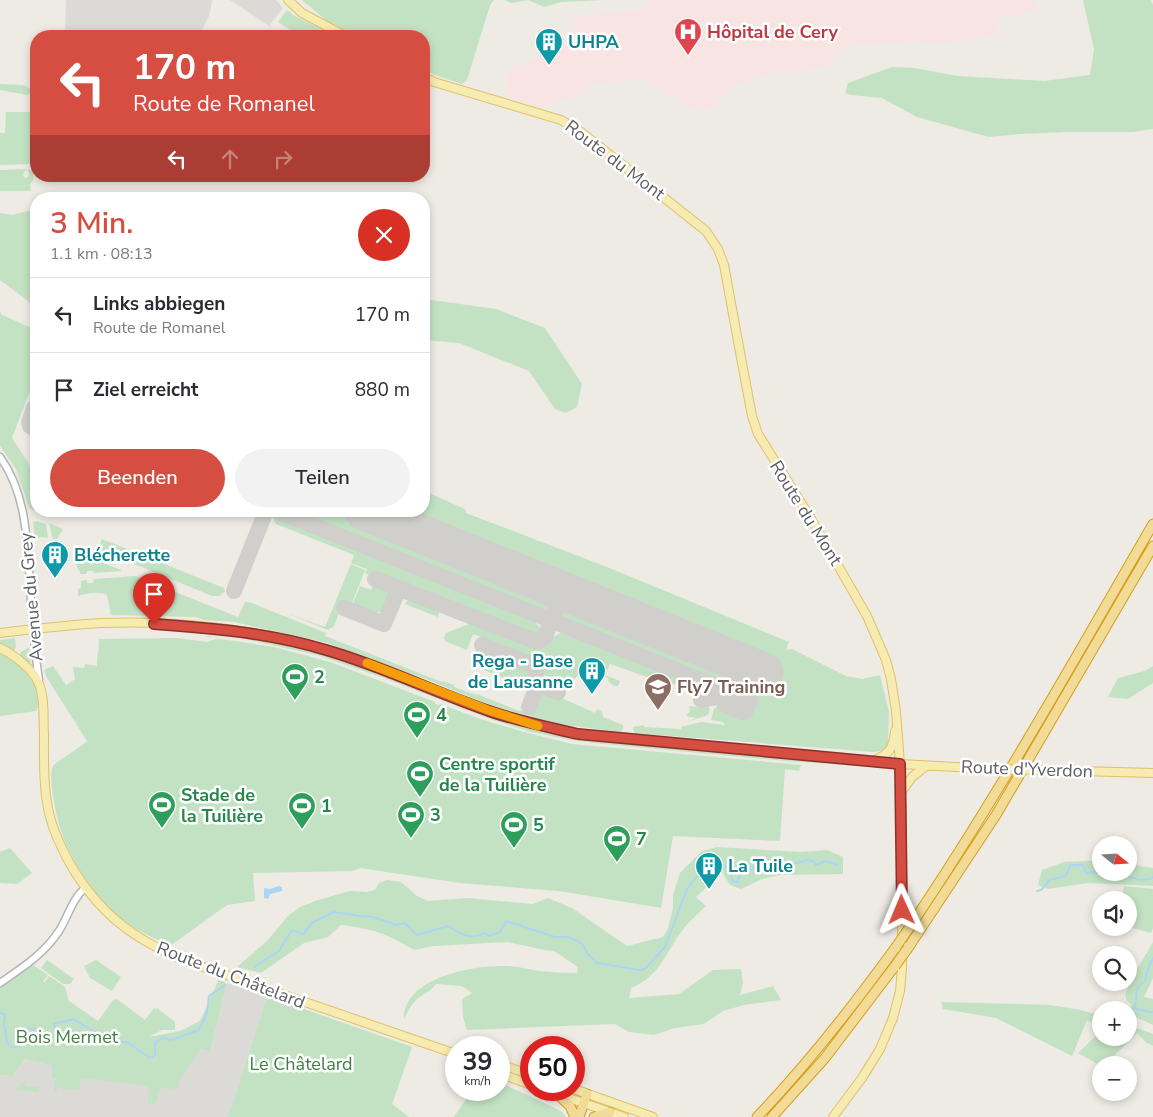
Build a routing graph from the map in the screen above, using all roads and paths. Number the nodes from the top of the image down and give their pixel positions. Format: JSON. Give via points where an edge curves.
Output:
{"nodes":[{"id":1,"x":288,"y":0,"type":"edge"},
{"id":2,"x":333,"y":30,"type":"edge"},
{"id":3,"x":430,"y":80,"type":"edge"},
{"id":4,"x":0,"y":457,"type":"edge"},
{"id":5,"x":1153,"y":524,"type":"edge"},
{"id":6,"x":1153,"y":546,"type":"edge"},
{"id":7,"x":33,"y":629,"type":"junction"},
{"id":8,"x":0,"y":633,"type":"edge"},
{"id":9,"x":0,"y":648,"type":"edge"},
{"id":10,"x":39,"y":682,"type":"junction"},
{"id":11,"x":896,"y":711,"type":"junction"},
{"id":12,"x":873,"y":761,"type":"junction"},
{"id":13,"x":900,"y":764,"type":"junction"},
{"id":14,"x":926,"y":766,"type":"junction"},
{"id":15,"x":1153,"y":773,"type":"edge"},
{"id":16,"x":901,"y":793,"type":"junction"},
{"id":17,"x":86,"y":888,"type":"junction"},
{"id":18,"x":0,"y":982,"type":"edge"},
{"id":19,"x":445,"y":1050,"type":"edge"},
{"id":20,"x":585,"y":1097,"type":"edge"},
{"id":21,"x":585,"y":1098,"type":"edge"},
{"id":22,"x":588,"y":1099,"type":"junction"},
{"id":23,"x":565,"y":1101,"type":"edge"},
{"id":24,"x":610,"y":1112,"type":"junction"},
{"id":25,"x":575,"y":1117,"type":"edge"},
{"id":26,"x":579,"y":1117,"type":"edge"},
{"id":27,"x":586,"y":1117,"type":"edge"},
{"id":28,"x":594,"y":1117,"type":"edge"},
{"id":29,"x":624,"y":1117,"type":"edge"},
{"id":30,"x":654,"y":1117,"type":"edge"},
{"id":31,"x":757,"y":1117,"type":"edge"},
{"id":32,"x":772,"y":1117,"type":"edge"},
{"id":33,"x":834,"y":1117,"type":"edge"}],
"edges":[{"from":1,"to":2,"type":"main road","via":[[302,14]]},
{"from":3,"to":11,"type":"main road","name":"Route du Mont","via":[[561,120],[581,132],[711,237],[726,274],[756,429],[867,616],[886,660]]},
{"from":4,"to":7,"type":"street","name":"Avenue du Grey","via":[[13,481],[25,521]]},
{"from":5,"to":31,"type":"highway","bridge":true,"via":[[1008,773],[909,928],[821,1045]]},
{"from":6,"to":32,"type":"highway","bridge":true,"via":[[1009,794],[961,870],[896,966],[830,1051]]},
{"from":7,"to":8,"type":"main road","name":"Route d'Yverdon"},
{"from":7,"to":10,"type":"street","name":"Avenue du Grey"},
{"from":7,"to":12,"type":"main road","name":"Route d'Yverdon","via":[[135,623],[260,634],[326,650],[488,710],[578,734]]},
{"from":9,"to":10,"type":"main road","via":[[14,656]]},
{"from":10,"to":17,"type":"main road","name":"Route du Châtelard","via":[[49,814],[58,841]]},
{"from":11,"to":12,"type":"main road","via":[[891,750]]},
{"from":11,"to":13,"type":"main road","name":"Route du Mont"},
{"from":12,"to":13,"type":"main road","name":"Route d'Yverdon"},
{"from":13,"to":14,"type":"main road","name":"Route d'Yverdon"},
{"from":13,"to":16,"type":"main road","name":"Route du Mont"},
{"from":14,"to":15,"type":"main road","name":"Route d'Yverdon","bridge":true},
{"from":14,"to":16,"type":"main road","via":[[912,777]]},
{"from":16,"to":33,"type":"main road","name":"Route du Mont","via":[[900,990],[883,1043]]},
{"from":17,"to":18,"type":"street","via":[[78,894],[51,942],[32,961]]},
{"from":17,"to":19,"type":"main road","name":"Route du Châtelard","via":[[116,921],[163,951]]},
{"from":20,"to":22,"type":"main road"},
{"from":21,"to":22,"type":"main road"},
{"from":22,"to":24,"type":"main road"},
{"from":22,"to":26,"type":"highway"},
{"from":22,"to":27,"type":"highway"},
{"from":22,"to":30,"type":"main road"},
{"from":23,"to":25,"type":"highway"},
{"from":24,"to":28,"type":"highway"},
{"from":24,"to":29,"type":"main road"}]}
